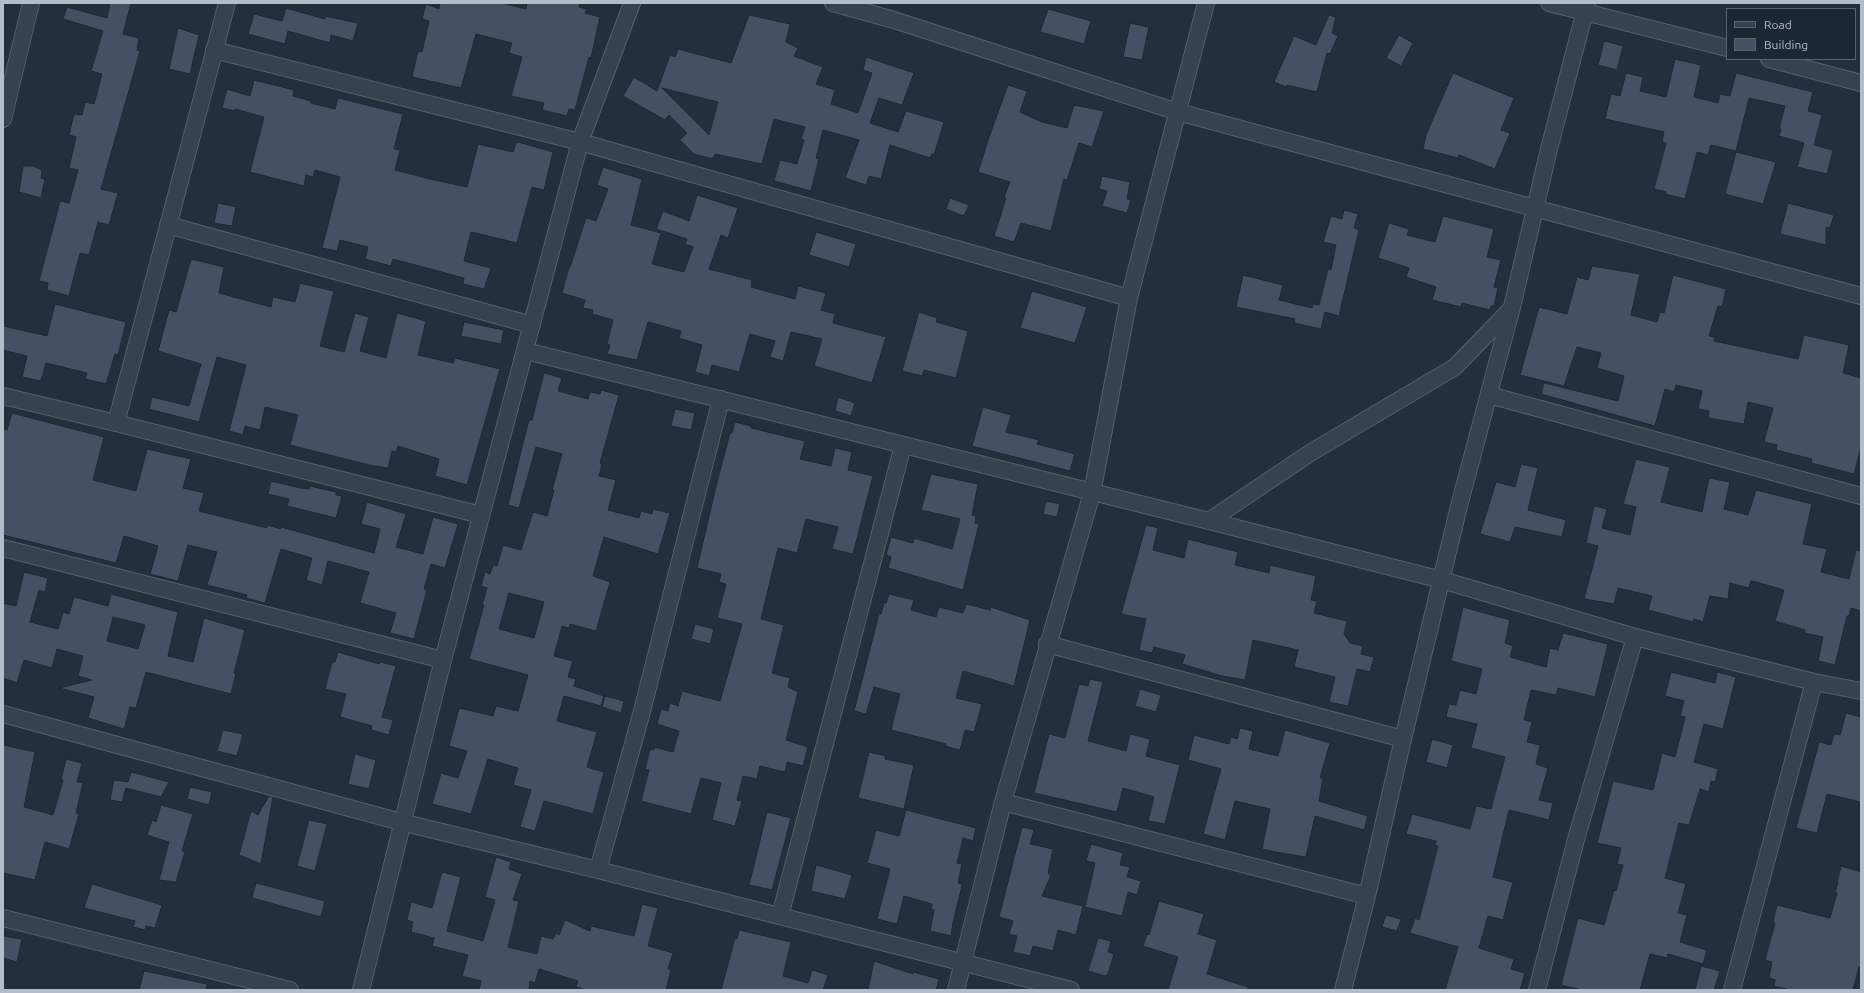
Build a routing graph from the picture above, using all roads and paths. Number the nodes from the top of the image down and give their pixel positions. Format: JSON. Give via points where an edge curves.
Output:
{"nodes":[{"id":1,"x":31,"y":3,"type":"edge"},
{"id":2,"x":227,"y":3,"type":"edge"},
{"id":3,"x":632,"y":3,"type":"edge"},
{"id":4,"x":832,"y":3,"type":"edge"},
{"id":5,"x":1206,"y":3,"type":"edge"},
{"id":6,"x":1549,"y":3,"type":"edge"},
{"id":7,"x":1586,"y":8,"type":"edge"},
{"id":8,"x":1726,"y":48,"type":"edge"},
{"id":9,"x":214,"y":50,"type":"junction"},
{"id":10,"x":1773,"y":60,"type":"edge"},
{"id":11,"x":1861,"y":82,"type":"edge"},
{"id":12,"x":1178,"y":112,"type":"junction"},
{"id":13,"x":3,"y":119,"type":"edge"},
{"id":14,"x":580,"y":142,"type":"junction"},
{"id":15,"x":1535,"y":209,"type":"junction"},
{"id":16,"x":168,"y":225,"type":"junction"},
{"id":17,"x":1861,"y":296,"type":"edge"},
{"id":18,"x":1129,"y":298,"type":"junction"},
{"id":19,"x":1512,"y":307,"type":"junction"},
{"id":20,"x":532,"y":326,"type":"junction"},
{"id":21,"x":526,"y":351,"type":"junction"},
{"id":22,"x":1489,"y":395,"type":"junction"},
{"id":23,"x":3,"y":396,"type":"edge"},
{"id":24,"x":721,"y":400,"type":"junction"},
{"id":25,"x":116,"y":422,"type":"junction"},
{"id":26,"x":903,"y":445,"type":"junction"},
{"id":27,"x":1092,"y":493,"type":"junction"},
{"id":28,"x":1861,"y":496,"type":"edge"},
{"id":29,"x":481,"y":515,"type":"junction"},
{"id":30,"x":1209,"y":520,"type":"junction"},
{"id":31,"x":3,"y":548,"type":"edge"},
{"id":32,"x":1442,"y":580,"type":"junction"},
{"id":33,"x":1635,"y":637,"type":"junction"},
{"id":34,"x":1048,"y":644,"type":"junction"},
{"id":35,"x":443,"y":660,"type":"junction"},
{"id":36,"x":1814,"y":682,"type":"junction"},
{"id":37,"x":1861,"y":691,"type":"edge"},
{"id":38,"x":3,"y":714,"type":"edge"},
{"id":39,"x":1403,"y":739,"type":"junction"},
{"id":40,"x":1003,"y":802,"type":"junction"},
{"id":41,"x":402,"y":822,"type":"junction"},
{"id":42,"x":598,"y":870,"type":"junction"},
{"id":43,"x":1367,"y":896,"type":"junction"},
{"id":44,"x":780,"y":916,"type":"junction"},
{"id":45,"x":3,"y":918,"type":"edge"},
{"id":46,"x":963,"y":963,"type":"junction"},
{"id":47,"x":290,"y":990,"type":"edge"},
{"id":48,"x":361,"y":990,"type":"edge"},
{"id":49,"x":956,"y":990,"type":"edge"},
{"id":50,"x":1071,"y":990,"type":"edge"},
{"id":51,"x":1343,"y":990,"type":"edge"},
{"id":52,"x":1537,"y":990,"type":"edge"},
{"id":53,"x":1732,"y":990,"type":"edge"}],
"edges":[{"from":1,"to":13,"type":"street"},
{"from":2,"to":9,"type":"street"},
{"from":3,"to":14,"type":"street"},
{"from":4,"to":12,"type":"street","via":[[894,20]]},
{"from":5,"to":12,"type":"street"},
{"from":6,"to":7,"type":"street"},
{"from":7,"to":8,"type":"street"},
{"from":7,"to":15,"type":"street"},
{"from":9,"to":14,"type":"street"},
{"from":9,"to":16,"type":"street"},
{"from":10,"to":11,"type":"street"},
{"from":12,"to":15,"type":"street"},
{"from":12,"to":18,"type":"street"},
{"from":14,"to":18,"type":"street"},
{"from":14,"to":20,"type":"street"},
{"from":15,"to":17,"type":"street"},
{"from":15,"to":19,"type":"street"},
{"from":16,"to":20,"type":"street"},
{"from":16,"to":25,"type":"street"},
{"from":18,"to":27,"type":"street"},
{"from":19,"to":22,"type":"street"},
{"from":19,"to":30,"type":"street","via":[[1455,367],[1310,453]]},
{"from":20,"to":21,"type":"street"},
{"from":21,"to":24,"type":"street"},
{"from":21,"to":29,"type":"street"},
{"from":22,"to":28,"type":"street"},
{"from":22,"to":32,"type":"street"},
{"from":23,"to":25,"type":"street"},
{"from":24,"to":26,"type":"street"},
{"from":24,"to":42,"type":"street","via":[[643,707]]},
{"from":25,"to":29,"type":"street"},
{"from":26,"to":27,"type":"street"},
{"from":26,"to":44,"type":"street"},
{"from":27,"to":30,"type":"street"},
{"from":27,"to":34,"type":"street"},
{"from":29,"to":35,"type":"street"},
{"from":30,"to":32,"type":"street"},
{"from":31,"to":35,"type":"street"},
{"from":32,"to":33,"type":"street"},
{"from":32,"to":39,"type":"street"},
{"from":33,"to":36,"type":"street"},
{"from":33,"to":52,"type":"street","via":[[1575,843]]},
{"from":34,"to":39,"type":"street"},
{"from":34,"to":40,"type":"street"},
{"from":35,"to":41,"type":"street"},
{"from":36,"to":37,"type":"street"},
{"from":36,"to":53,"type":"street"},
{"from":38,"to":41,"type":"street"},
{"from":39,"to":43,"type":"street"},
{"from":40,"to":43,"type":"street"},
{"from":40,"to":46,"type":"street"},
{"from":41,"to":42,"type":"street"},
{"from":41,"to":48,"type":"street"},
{"from":42,"to":44,"type":"street"},
{"from":43,"to":51,"type":"street"},
{"from":44,"to":46,"type":"street"},
{"from":45,"to":47,"type":"street"},
{"from":46,"to":49,"type":"street"},
{"from":46,"to":50,"type":"street"}]}
